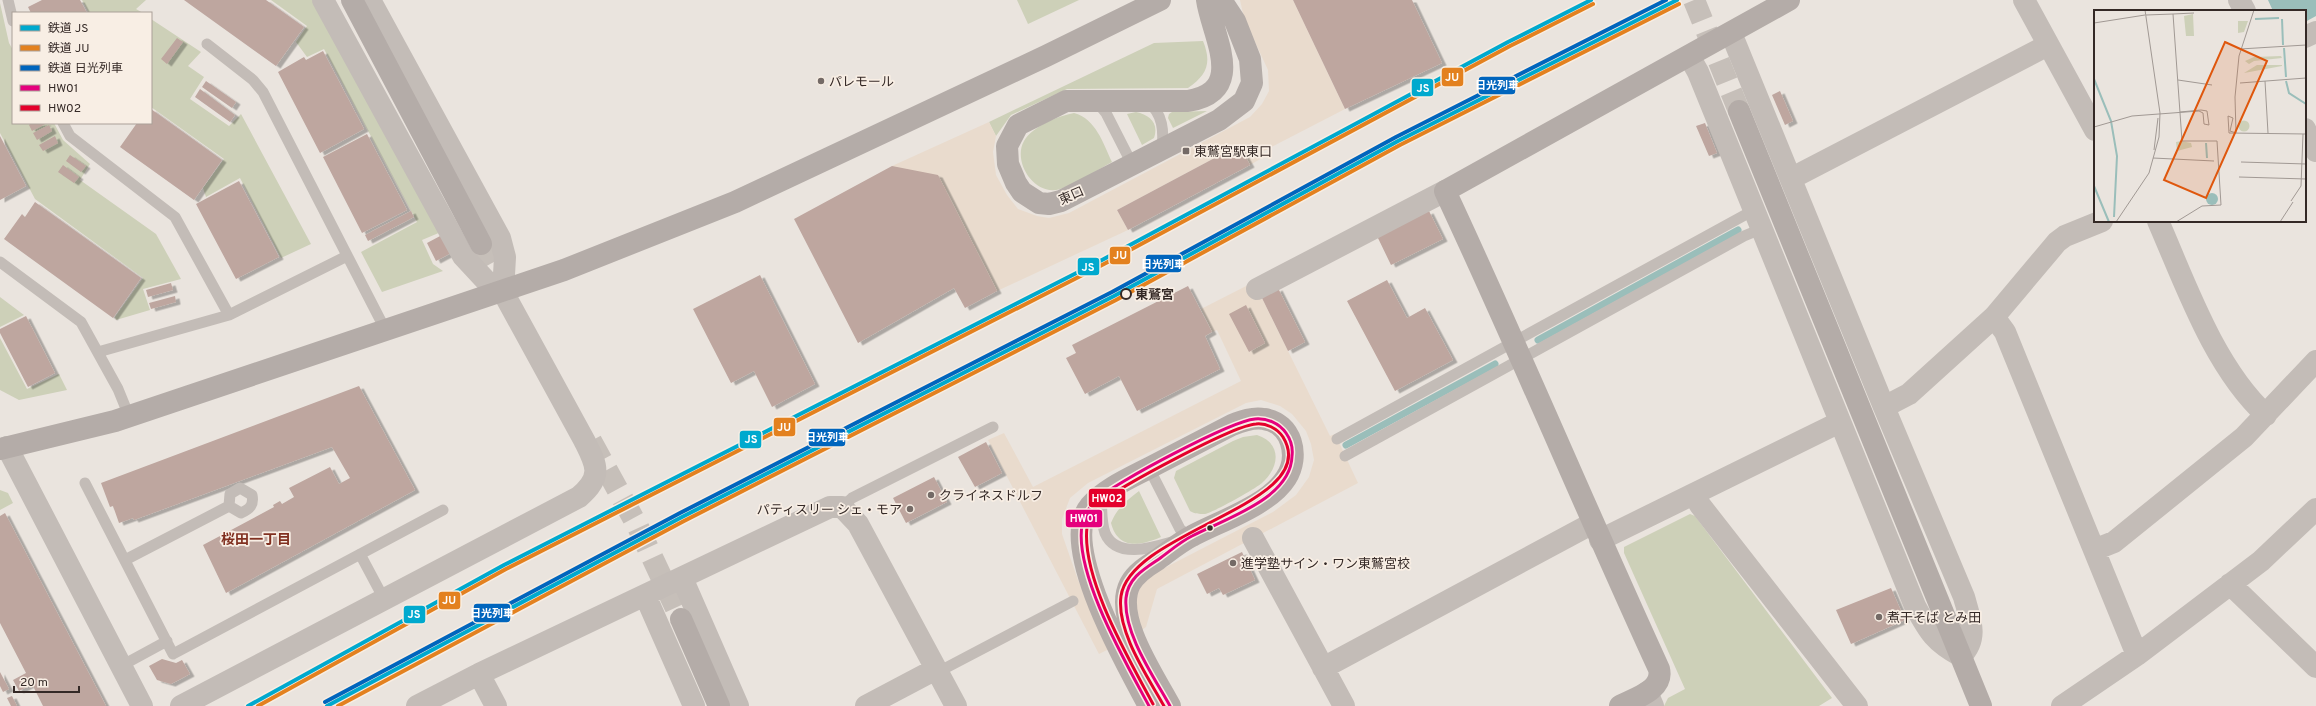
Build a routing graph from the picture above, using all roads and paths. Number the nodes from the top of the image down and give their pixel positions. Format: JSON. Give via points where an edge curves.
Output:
{"nodes":[{"id":1,"x":8,"y":0,"type":"edge"},
{"id":2,"x":323,"y":0,"type":"edge"},
{"id":3,"x":352,"y":0,"type":"edge"},
{"id":4,"x":370,"y":0,"type":"edge"},
{"id":5,"x":1160,"y":0,"type":"edge"},
{"id":6,"x":1207,"y":0,"type":"edge"},
{"id":7,"x":1221,"y":0,"type":"edge"},
{"id":8,"x":1789,"y":0,"type":"edge"},
{"id":9,"x":2024,"y":0,"type":"edge"},
{"id":10,"x":2239,"y":0,"type":"edge"},
{"id":11,"x":2244,"y":10,"type":"edge"},
{"id":12,"x":12,"y":17,"type":"edge"},
{"id":13,"x":2316,"y":32,"type":"edge"},
{"id":14,"x":1731,"y":33,"type":"junction"},
{"id":15,"x":2306,"y":37,"type":"edge"},
{"id":16,"x":207,"y":44,"type":"dead end"},
{"id":17,"x":2048,"y":45,"type":"junction"},
{"id":18,"x":1689,"y":56,"type":"junction"},
{"id":19,"x":1095,"y":100,"type":"junction"},
{"id":20,"x":1147,"y":101,"type":"junction"},
{"id":21,"x":1739,"y":111,"type":"tunnel mouth"},
{"id":22,"x":64,"y":124,"type":"edge"},
{"id":23,"x":2094,"y":128,"type":"edge"},
{"id":24,"x":1162,"y":150,"type":"junction"},
{"id":25,"x":1132,"y":164,"type":"junction"},
{"id":26,"x":1792,"y":178,"type":"junction"},
{"id":27,"x":1445,"y":191,"type":"junction"},
{"id":28,"x":1758,"y":220,"type":"junction"},
{"id":29,"x":2100,"y":222,"type":"edge"},
{"id":30,"x":2158,"y":222,"type":"edge"},
{"id":31,"x":481,"y":244,"type":"tunnel mouth"},
{"id":32,"x":347,"y":256,"type":"junction"},
{"id":33,"x":0,"y":262,"type":"edge"},
{"id":34,"x":1257,"y":289,"type":"dead end"},
{"id":35,"x":503,"y":292,"type":"junction"},
{"id":36,"x":229,"y":315,"type":"junction"},
{"id":37,"x":1994,"y":317,"type":"junction"},
{"id":38,"x":386,"y":330,"type":"junction"},
{"id":39,"x":1518,"y":350,"type":"junction"},
{"id":40,"x":98,"y":352,"type":"junction"},
{"id":41,"x":2316,"y":363,"type":"edge"},
{"id":42,"x":1884,"y":407,"type":"junction"},
{"id":43,"x":2266,"y":415,"type":"junction"},
{"id":44,"x":129,"y":416,"type":"junction"},
{"id":45,"x":1840,"y":422,"type":"junction"},
{"id":46,"x":993,"y":427,"type":"dead end"},
{"id":47,"x":1337,"y":439,"type":"dead end"},
{"id":48,"x":2,"y":444,"type":"edge"},
{"id":49,"x":1345,"y":456,"type":"dead end"},
{"id":50,"x":1149,"y":468,"type":"junction"},
{"id":51,"x":85,"y":483,"type":"dead end"},
{"id":52,"x":1694,"y":494,"type":"junction"},
{"id":53,"x":1101,"y":497,"type":"junction"},
{"id":54,"x":229,"y":506,"type":"dead end"},
{"id":55,"x":842,"y":507,"type":"junction"},
{"id":56,"x":2316,"y":509,"type":"edge"},
{"id":57,"x":443,"y":510,"type":"dead end"},
{"id":58,"x":1597,"y":532,"type":"junction"},
{"id":59,"x":1190,"y":537,"type":"junction"},
{"id":60,"x":1253,"y":538,"type":"dead end"},
{"id":61,"x":2094,"y":550,"type":"junction"},
{"id":62,"x":360,"y":554,"type":"junction"},
{"id":63,"x":125,"y":560,"type":"junction"},
{"id":64,"x":682,"y":578,"type":"junction"},
{"id":65,"x":2230,"y":584,"type":"junction"},
{"id":66,"x":645,"y":595,"type":"junction"},
{"id":67,"x":384,"y":599,"type":"junction"},
{"id":68,"x":1073,"y":601,"type":"dead end"},
{"id":69,"x":681,"y":619,"type":"tunnel mouth"},
{"id":70,"x":167,"y":641,"type":"junction"},
{"id":71,"x":2137,"y":655,"type":"junction"},
{"id":72,"x":1961,"y":656,"type":"junction"},
{"id":73,"x":121,"y":666,"type":"junction"},
{"id":74,"x":2316,"y":667,"type":"edge"},
{"id":75,"x":1323,"y":668,"type":"junction"},
{"id":76,"x":937,"y":670,"type":"junction"},
{"id":77,"x":479,"y":674,"type":"junction"},
{"id":78,"x":1650,"y":699,"type":"edge"},
{"id":79,"x":1850,"y":704,"type":"edge"},
{"id":80,"x":142,"y":706,"type":"edge"},
{"id":81,"x":181,"y":706,"type":"edge"},
{"id":82,"x":417,"y":706,"type":"edge"},
{"id":83,"x":496,"y":706,"type":"edge"},
{"id":84,"x":694,"y":706,"type":"edge"},
{"id":85,"x":719,"y":706,"type":"edge"},
{"id":86,"x":738,"y":706,"type":"edge"},
{"id":87,"x":866,"y":706,"type":"edge"},
{"id":88,"x":956,"y":706,"type":"edge"},
{"id":89,"x":1148,"y":706,"type":"edge"},
{"id":90,"x":1170,"y":706,"type":"edge"},
{"id":91,"x":1344,"y":706,"type":"edge"},
{"id":92,"x":1620,"y":706,"type":"edge"},
{"id":93,"x":1981,"y":706,"type":"edge"},
{"id":94,"x":2062,"y":706,"type":"edge"}],
"edges":[{"from":1,"to":12,"type":"lane"},
{"from":2,"to":35,"type":"street","via":[[463,256],[489,284]]},
{"from":3,"to":31,"type":"street"},
{"from":4,"to":35,"type":"street","via":[[500,238],[505,257]]},
{"from":5,"to":35,"type":"street","via":[[720,209]]},
{"from":6,"to":20,"type":"street","name":"東口","via":[[1224,69],[1215,88],[1206,97],[1197,100]]},
{"from":7,"to":24,"type":"street","name":"東口","via":[[1236,21],[1246,46],[1252,73],[1249,92],[1234,111]]},
{"from":8,"to":14,"type":"street"},
{"from":9,"to":17,"type":"street"},
{"from":10,"to":11,"type":"street"},
{"from":13,"to":15,"type":"street"},
{"from":14,"to":18,"type":"street"},
{"from":14,"to":26,"type":"street"},
{"from":16,"to":32,"type":"lane","via":[[254,80],[263,92]]},
{"from":17,"to":23,"type":"street"},
{"from":17,"to":26,"type":"street"},
{"from":18,"to":27,"type":"street"},
{"from":18,"to":28,"type":"street","via":[[1698,72]]},
{"from":19,"to":20,"type":"street","name":"東口"},
{"from":19,"to":25,"type":"lane","via":[[1106,113]]},
{"from":19,"to":25,"type":"street","name":"東口","via":[[1066,101],[1018,125],[1007,146],[1008,164],[1016,183],[1031,199],[1049,204],[1061,201]]},
{"from":20,"to":24,"type":"lane","via":[[1159,114],[1163,131]]},
{"from":21,"to":72,"type":"street"},
{"from":22,"to":36,"type":"lane","via":[[70,136],[175,217]]},
{"from":24,"to":25,"type":"street","name":"東口"},
{"from":26,"to":42,"type":"street"},
{"from":27,"to":34,"type":"street"},
{"from":27,"to":39,"type":"street"},
{"from":28,"to":39,"type":"lane"},
{"from":28,"to":39,"type":"lane","via":[[1744,236]]},
{"from":28,"to":45,"type":"street"},
{"from":29,"to":37,"type":"street","via":[[2065,236],[2057,242]]},
{"from":30,"to":43,"type":"street","via":[[2208,332],[2235,379],[2251,401]]},
{"from":32,"to":36,"type":"lane"},
{"from":32,"to":38,"type":"lane"},
{"from":33,"to":40,"type":"lane","via":[[81,322]]},
{"from":35,"to":38,"type":"street"},
{"from":35,"to":67,"type":"street","via":[[596,463],[594,476],[588,490],[580,497]]},
{"from":36,"to":40,"type":"lane"},
{"from":37,"to":42,"type":"street","via":[[1909,394]]},
{"from":37,"to":61,"type":"street","via":[[2006,332]]},
{"from":38,"to":44,"type":"street"},
{"from":39,"to":47,"type":"lane"},
{"from":39,"to":49,"type":"lane"},
{"from":39,"to":58,"type":"street"},
{"from":40,"to":44,"type":"lane"},
{"from":41,"to":43,"type":"street"},
{"from":42,"to":72,"type":"street","via":[[1964,597],[1972,639]]},
{"from":43,"to":61,"type":"street","via":[[2244,437],[2114,542]]},
{"from":44,"to":48,"type":"street"},
{"from":45,"to":52,"type":"street"},
{"from":45,"to":72,"type":"street","via":[[1915,606],[1926,627],[1941,645]]},
{"from":46,"to":55,"type":"lane","via":[[852,498]]},
{"from":48,"to":73,"type":"street"},
{"from":50,"to":53,"type":"street"},
{"from":50,"to":59,"type":"lane","via":[[1180,529]]},
{"from":50,"to":59,"type":"street","via":[[1248,419],[1263,418],[1274,421],[1285,430],[1292,442],[1294,454],[1293,466],[1286,479],[1254,505]]},
{"from":51,"to":63,"type":"lane"},
{"from":52,"to":58,"type":"street"},
{"from":52,"to":79,"type":"street"},
{"from":53,"to":59,"type":"lane","via":[[1105,532],[1113,544],[1122,549],[1135,550]]},
{"from":53,"to":89,"type":"street","via":[[1090,507],[1081,526],[1086,562],[1104,620]]},
{"from":54,"to":63,"type":"lane"},
{"from":55,"to":64,"type":"street","via":[[830,507]]},
{"from":55,"to":76,"type":"street","via":[[858,524]]},
{"from":56,"to":65,"type":"street","via":[[2261,560]]},
{"from":57,"to":62,"type":"lane"},
{"from":58,"to":75,"type":"street"},
{"from":58,"to":78,"type":"street","via":[[1659,669],[1660,675]]},
{"from":59,"to":90,"type":"street","via":[[1140,572],[1130,584],[1127,596],[1126,617],[1132,633]]},
{"from":60,"to":75,"type":"street"},
{"from":61,"to":71,"type":"street"},
{"from":62,"to":67,"type":"lane"},
{"from":62,"to":70,"type":"lane","via":[[173,654]]},
{"from":63,"to":70,"type":"lane"},
{"from":64,"to":66,"type":"street"},
{"from":64,"to":86,"type":"street"},
{"from":65,"to":71,"type":"street"},
{"from":65,"to":74,"type":"street"},
{"from":66,"to":77,"type":"street"},
{"from":66,"to":84,"type":"street"},
{"from":67,"to":81,"type":"street"},
{"from":68,"to":76,"type":"lane"},
{"from":69,"to":85,"type":"street"},
{"from":70,"to":73,"type":"lane"},
{"from":71,"to":94,"type":"street"},
{"from":72,"to":93,"type":"street"},
{"from":73,"to":80,"type":"street"},
{"from":75,"to":91,"type":"street"},
{"from":76,"to":87,"type":"street"},
{"from":76,"to":88,"type":"street"},
{"from":77,"to":82,"type":"street"},
{"from":77,"to":83,"type":"street"},
{"from":78,"to":92,"type":"street"}]}
